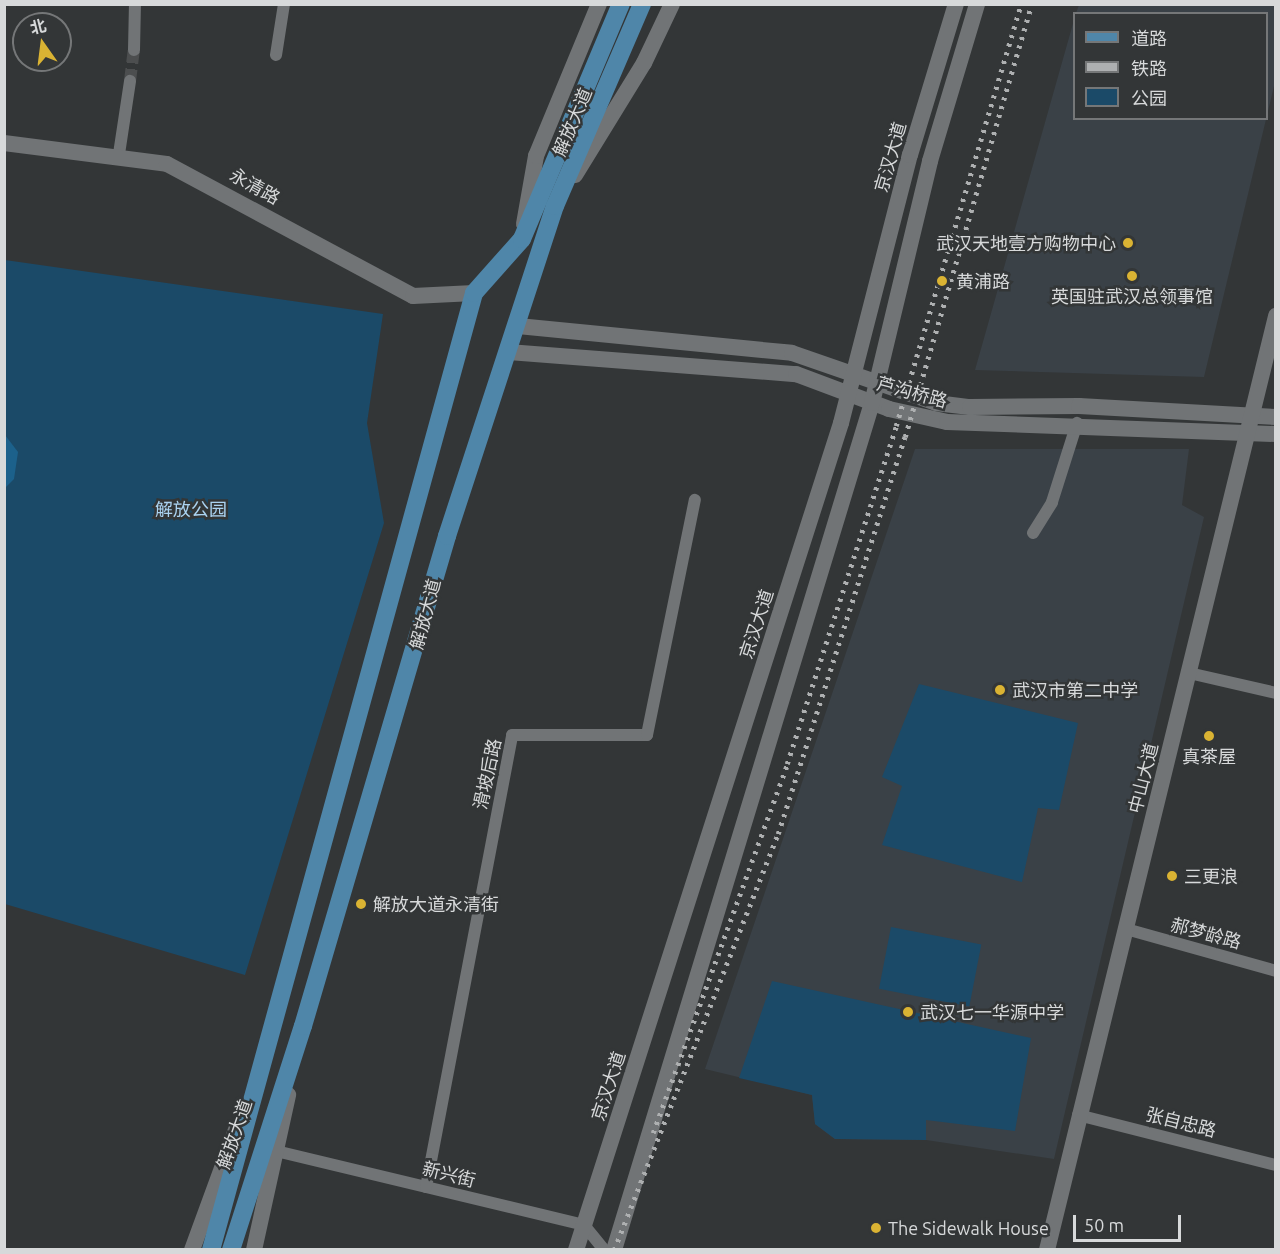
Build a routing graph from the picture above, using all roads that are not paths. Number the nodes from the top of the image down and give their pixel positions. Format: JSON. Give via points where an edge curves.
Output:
{"nodes":[{"id":1,"x":135,"y":4,"type":"edge"},
{"id":2,"x":284,"y":4,"type":"edge"},
{"id":3,"x":599,"y":4,"type":"edge"},
{"id":4,"x":621,"y":4,"type":"edge"},
{"id":5,"x":642,"y":4,"type":"edge"},
{"id":6,"x":672,"y":4,"type":"edge"},
{"id":7,"x":956,"y":4,"type":"edge"},
{"id":8,"x":977,"y":4,"type":"edge"},
{"id":9,"x":134,"y":50,"type":"tunnel mouth"},
{"id":10,"x":276,"y":54,"type":"dead end"},
{"id":11,"x":130,"y":81,"type":"tunnel mouth"},
{"id":12,"x":4,"y":143,"type":"edge"},
{"id":13,"x":119,"y":154,"type":"junction"},
{"id":14,"x":555,"y":206,"type":"junction"},
{"id":15,"x":522,"y":239,"type":"junction"},
{"id":16,"x":474,"y":293,"type":"junction"},
{"id":17,"x":1275,"y":316,"type":"edge"},
{"id":18,"x":518,"y":326,"type":"junction"},
{"id":19,"x":508,"y":352,"type":"junction"},
{"id":20,"x":849,"y":382,"type":"junction"},
{"id":21,"x":877,"y":383,"type":"junction"},
{"id":22,"x":872,"y":403,"type":"junction"},
{"id":23,"x":1274,"y":412,"type":"edge"},
{"id":24,"x":1077,"y":423,"type":"junction"},
{"id":25,"x":1259,"y":428,"type":"edge"},
{"id":26,"x":695,"y":500,"type":"dead end"},
{"id":27,"x":1033,"y":533,"type":"dead end"},
{"id":28,"x":1189,"y":673,"type":"junction"},
{"id":29,"x":1275,"y":693,"type":"edge"},
{"id":30,"x":1126,"y":929,"type":"junction"},
{"id":31,"x":1275,"y":971,"type":"edge"},
{"id":32,"x":272,"y":1018,"type":"junction"},
{"id":33,"x":303,"y":1026,"type":"junction"},
{"id":34,"x":1078,"y":1115,"type":"junction"},
{"id":35,"x":276,"y":1151,"type":"junction"},
{"id":36,"x":1275,"y":1165,"type":"edge"},
{"id":37,"x":426,"y":1187,"type":"junction"},
{"id":38,"x":584,"y":1225,"type":"junction"},
{"id":39,"x":192,"y":1250,"type":"edge"},
{"id":40,"x":211,"y":1250,"type":"edge"},
{"id":41,"x":231,"y":1250,"type":"edge"},
{"id":42,"x":254,"y":1250,"type":"edge"},
{"id":43,"x":576,"y":1250,"type":"edge"},
{"id":44,"x":604,"y":1250,"type":"edge"},
{"id":45,"x":614,"y":1250,"type":"edge"},
{"id":46,"x":1047,"y":1250,"type":"edge"}],
"edges":[{"from":1,"to":9,"type":"street"},
{"from":2,"to":10,"type":"street"},
{"from":3,"to":15,"type":"main road","name":"解放大道","via":[[536,156]]},
{"from":4,"to":15,"type":"main road","name":"解放大道"},
{"from":5,"to":14,"type":"main road","name":"解放大道"},
{"from":6,"to":14,"type":"main road","name":"解放大道","via":[[644,63]]},
{"from":7,"to":20,"type":"main road","name":"京汉大道"},
{"from":8,"to":21,"type":"main road","via":[[930,160]]},
{"from":11,"to":13,"type":"street"},
{"from":12,"to":13,"type":"main road","name":"永清路"},
{"from":13,"to":16,"type":"main road","name":"永清路","via":[[167,164],[206,181],[414,296]]},
{"from":14,"to":18,"type":"main road","name":"解放大道"},
{"from":15,"to":16,"type":"main road","name":"解放大道"},
{"from":16,"to":32,"type":"main road","name":"解放大道","via":[[312,892]]},
{"from":17,"to":25,"type":"main road","name":"中山大道"},
{"from":18,"to":19,"type":"main road","name":"解放大道"},
{"from":18,"to":20,"type":"main road","name":"芦沟桥路","via":[[792,353]]},
{"from":19,"to":20,"type":"main road","name":"芦沟桥路","via":[[796,374]]},
{"from":19,"to":33,"type":"main road","name":"解放大道","via":[[447,536]]},
{"from":20,"to":21,"type":"main road","name":"芦沟桥路"},
{"from":20,"to":22,"type":"main road","name":"芦沟桥路"},
{"from":20,"to":38,"type":"main road","name":"京汉大道"},
{"from":21,"to":22,"type":"main road"},
{"from":21,"to":25,"type":"main road","name":"芦沟桥路","via":[[970,407]]},
{"from":22,"to":24,"type":"main road","name":"芦沟桥路","via":[[947,422]]},
{"from":22,"to":45,"type":"main road"},
{"from":23,"to":25,"type":"main road","name":"芦沟桥路"},
{"from":24,"to":25,"type":"main road","name":"芦沟桥路"},
{"from":24,"to":27,"type":"street","via":[[1052,502]]},
{"from":25,"to":28,"type":"main road","name":"中山大道"},
{"from":26,"to":37,"type":"street","name":"滑坡后路","via":[[647,735],[512,735]]},
{"from":28,"to":29,"type":"street"},
{"from":28,"to":30,"type":"main road","name":"中山大道"},
{"from":30,"to":31,"type":"street","name":"郝梦龄路"},
{"from":30,"to":34,"type":"main road","name":"中山大道"},
{"from":32,"to":39,"type":"main road","name":"解放大道"},
{"from":32,"to":40,"type":"main road","name":"解放大道"},
{"from":33,"to":35,"type":"main road","name":"解放大道"},
{"from":33,"to":41,"type":"main road","name":"解放大道"},
{"from":34,"to":36,"type":"street","name":"张自忠路"},
{"from":34,"to":46,"type":"main road","name":"中山大道"},
{"from":35,"to":37,"type":"street","name":"新兴街"},
{"from":35,"to":42,"type":"main road","name":"解放大道"},
{"from":37,"to":38,"type":"street","name":"新兴街"},
{"from":38,"to":43,"type":"main road","name":"京汉大道"},
{"from":38,"to":44,"type":"street"}]}
